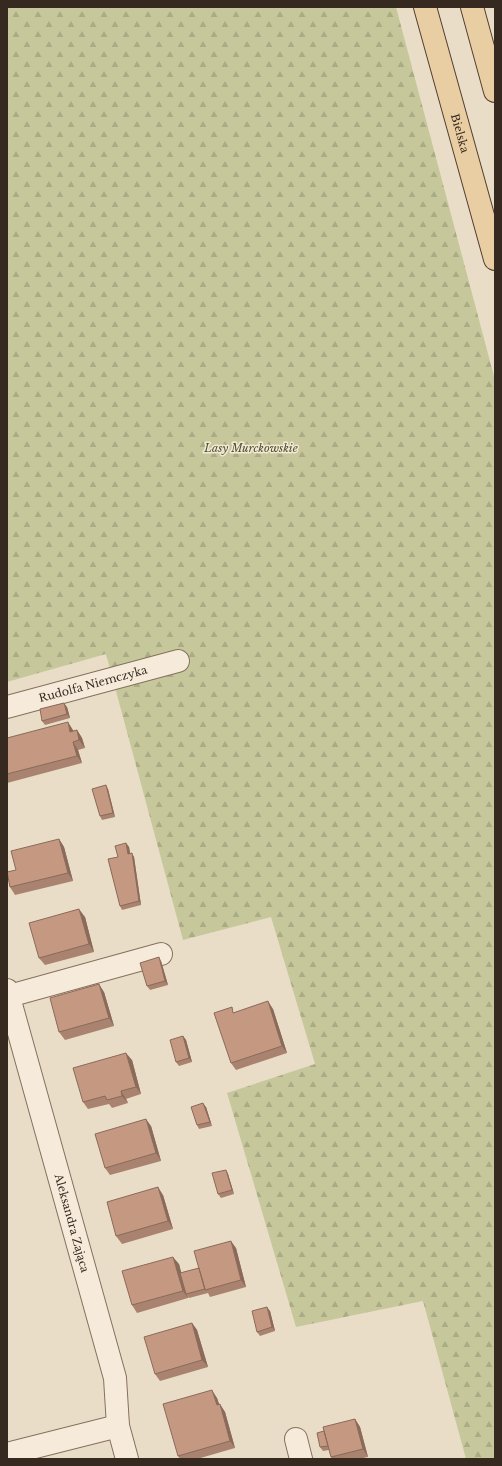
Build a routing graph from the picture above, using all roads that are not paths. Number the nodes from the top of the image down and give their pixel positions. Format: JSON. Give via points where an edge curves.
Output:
{"nodes":[{"id":1,"x":426,"y":7,"type":"edge"},
{"id":2,"x":472,"y":7,"type":"edge"},
{"id":3,"x":495,"y":91,"type":"edge"},
{"id":4,"x":495,"y":259,"type":"edge"},
{"id":5,"x":178,"y":661,"type":"dead end"},
{"id":6,"x":7,"y":707,"type":"edge"},
{"id":7,"x":162,"y":954,"type":"dead end"},
{"id":8,"x":8,"y":993,"type":"edge"},
{"id":9,"x":118,"y":1426,"type":"junction"},
{"id":10,"x":7,"y":1454,"type":"edge"},
{"id":11,"x":127,"y":1459,"type":"edge"}],
"edges":[{"from":1,"to":4,"type":"main road","name":"Bielska"},
{"from":2,"to":3,"type":"main road"},
{"from":5,"to":6,"type":"street","name":"Rudolfa Niemczyka"},
{"from":7,"to":8,"type":"street"},
{"from":8,"to":9,"type":"street","name":"Aleksandra Zająca","via":[[115,1378]]},
{"from":9,"to":10,"type":"street"},
{"from":9,"to":11,"type":"street","name":"Aleksandra Zająca"}]}
